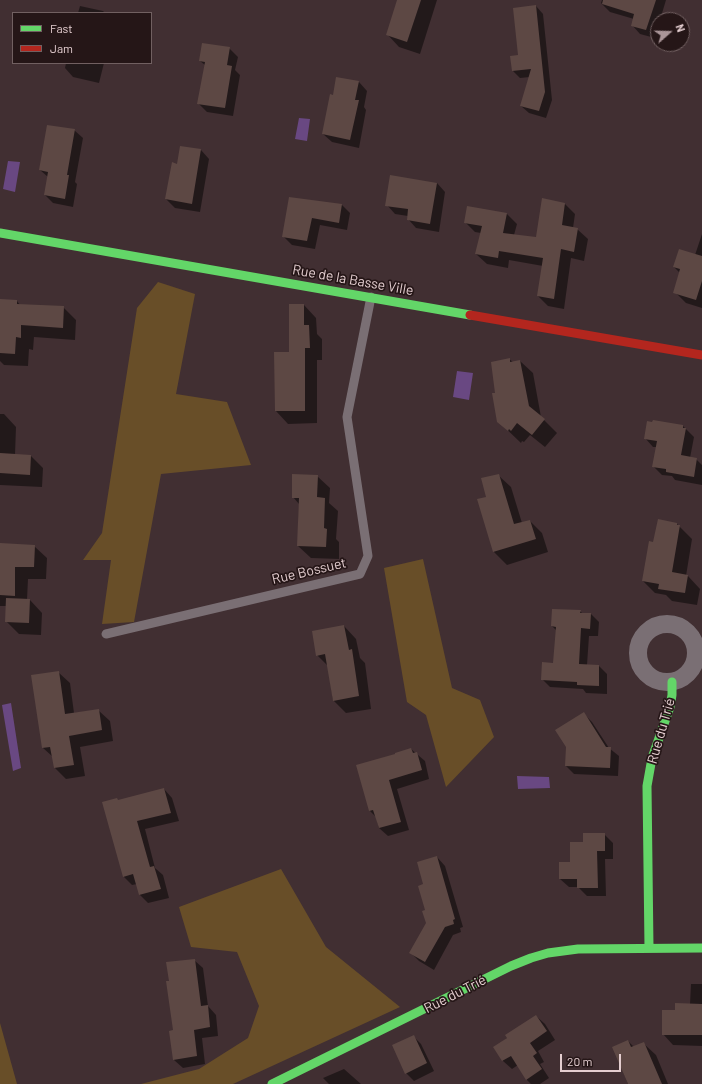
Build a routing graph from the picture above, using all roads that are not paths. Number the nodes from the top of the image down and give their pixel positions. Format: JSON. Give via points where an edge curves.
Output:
{"nodes":[{"id":1,"x":0,"y":232,"type":"edge"},
{"id":2,"x":371,"y":297,"type":"junction"},
{"id":3,"x":702,"y":355,"type":"edge"},
{"id":4,"x":106,"y":634,"type":"dead end"},
{"id":5,"x":672,"y":682,"type":"dead end"},
{"id":6,"x":649,"y":948,"type":"junction"},
{"id":7,"x":702,"y":948,"type":"edge"},
{"id":8,"x":272,"y":1084,"type":"edge"}],
"edges":[{"from":1,"to":2,"type":"street","name":"Rue de la Basse Ville"},
{"from":2,"to":3,"type":"street","name":"Rue de la Basse Ville"},
{"from":2,"to":4,"type":"lane","name":"Rue Bossuet","via":[[347,416],[368,556],[360,574]]},
{"from":5,"to":6,"type":"street","name":"Rue du Trié","via":[[670,707],[652,758],[647,786]]},
{"from":6,"to":7,"type":"street","name":"Rue du Trié"},
{"from":6,"to":8,"type":"street","name":"Rue du Trié","via":[[578,949],[548,953],[523,961]]}]}
